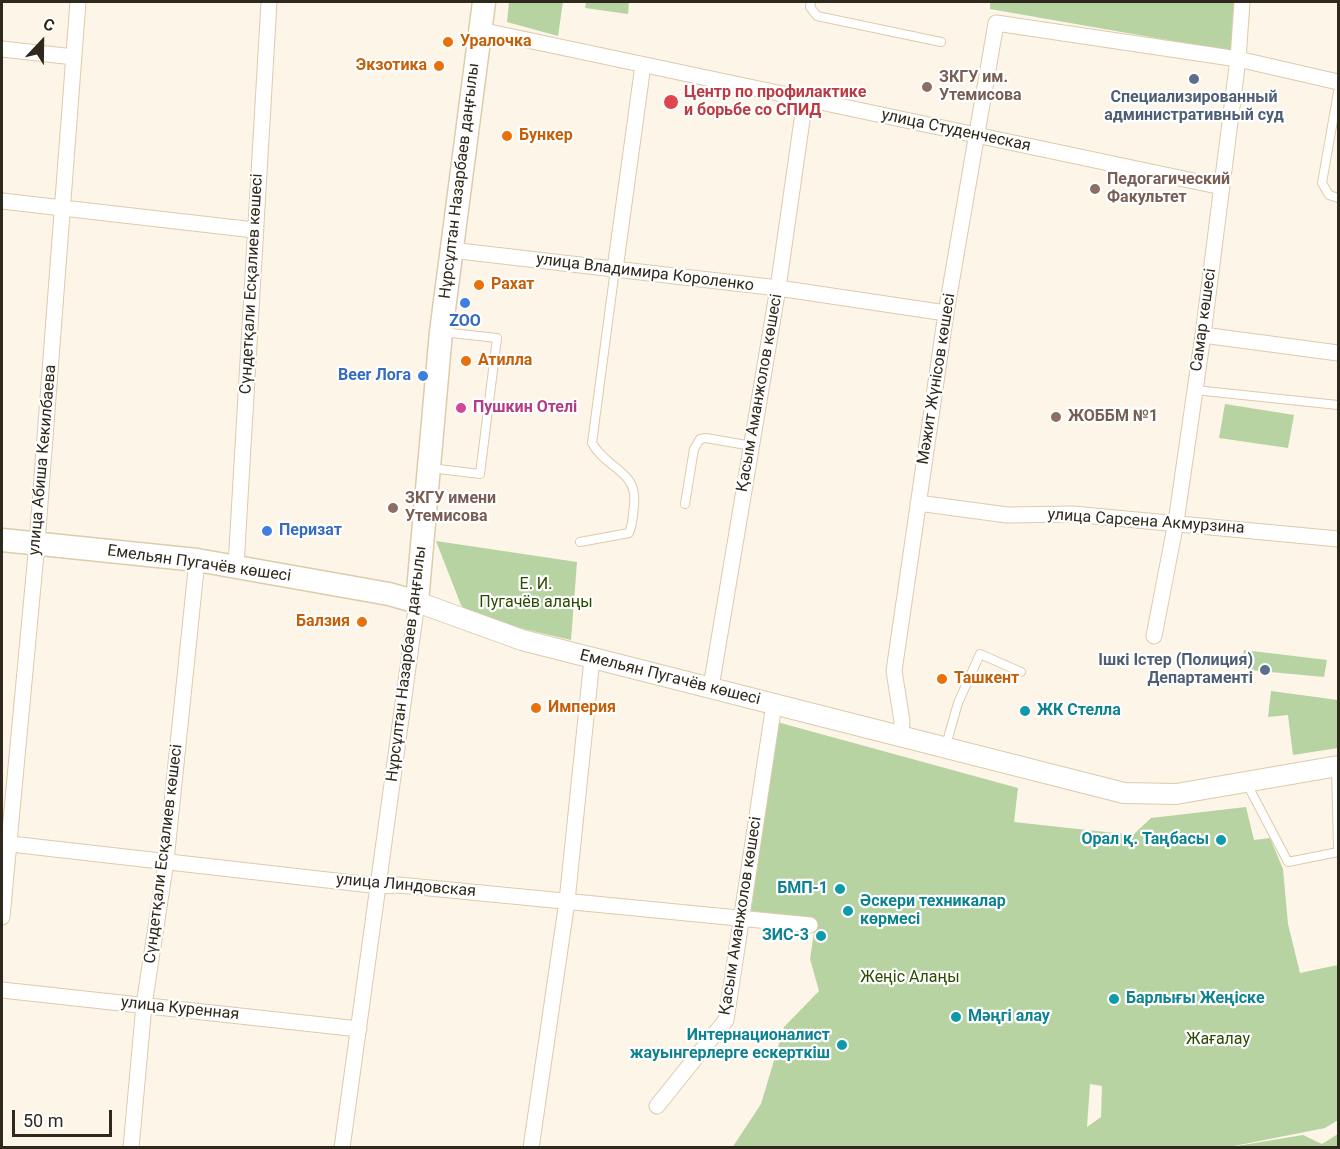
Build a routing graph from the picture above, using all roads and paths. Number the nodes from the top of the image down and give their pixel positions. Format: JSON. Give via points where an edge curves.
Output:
{"nodes":[{"id":1,"x":78,"y":2,"type":"edge"},
{"id":2,"x":269,"y":2,"type":"edge"},
{"id":3,"x":484,"y":2,"type":"edge"},
{"id":4,"x":811,"y":2,"type":"edge"},
{"id":5,"x":1242,"y":2,"type":"edge"},
{"id":6,"x":480,"y":30,"type":"junction"},
{"id":7,"x":940,"y":42,"type":"dead end"},
{"id":8,"x":2,"y":50,"type":"edge"},
{"id":9,"x":74,"y":57,"type":"junction"},
{"id":10,"x":1238,"y":59,"type":"junction"},
{"id":11,"x":643,"y":64,"type":"junction"},
{"id":12,"x":1338,"y":82,"type":"edge"},
{"id":13,"x":1338,"y":92,"type":"edge"},
{"id":14,"x":805,"y":99,"type":"junction"},
{"id":15,"x":975,"y":135,"type":"junction"},
{"id":16,"x":1222,"y":186,"type":"junction"},
{"id":17,"x":1338,"y":198,"type":"edge"},
{"id":18,"x":2,"y":201,"type":"edge"},
{"id":19,"x":63,"y":208,"type":"junction"},
{"id":20,"x":254,"y":230,"type":"junction"},
{"id":21,"x":451,"y":250,"type":"junction"},
{"id":22,"x":615,"y":269,"type":"junction"},
{"id":23,"x":778,"y":288,"type":"junction"},
{"id":24,"x":946,"y":313,"type":"junction"},
{"id":25,"x":441,"y":332,"type":"junction"},
{"id":26,"x":1203,"y":335,"type":"junction"},
{"id":27,"x":1338,"y":353,"type":"edge"},
{"id":28,"x":1194,"y":390,"type":"junction"},
{"id":29,"x":1338,"y":405,"type":"edge"},
{"id":30,"x":752,"y":446,"type":"junction"},
{"id":31,"x":428,"y":468,"type":"junction"},
{"id":32,"x":918,"y":502,"type":"junction"},
{"id":33,"x":685,"y":504,"type":"dead end"},
{"id":34,"x":1176,"y":522,"type":"junction"},
{"id":35,"x":1338,"y":539,"type":"edge"},
{"id":36,"x":2,"y":540,"type":"edge"},
{"id":37,"x":580,"y":542,"type":"dead end"},
{"id":38,"x":37,"y":543,"type":"junction"},
{"id":39,"x":197,"y":560,"type":"junction"},
{"id":40,"x":236,"y":566,"type":"junction"},
{"id":41,"x":417,"y":602,"type":"junction"},
{"id":42,"x":1154,"y":636,"type":"dead end"},
{"id":43,"x":592,"y":659,"type":"junction"},
{"id":44,"x":1021,"y":672,"type":"dead end"},
{"id":45,"x":711,"y":687,"type":"junction"},
{"id":46,"x":774,"y":704,"type":"junction"},
{"id":47,"x":901,"y":736,"type":"junction"},
{"id":48,"x":945,"y":747,"type":"junction"},
{"id":49,"x":1337,"y":766,"type":"edge"},
{"id":50,"x":1246,"y":782,"type":"junction"},
{"id":51,"x":5,"y":843,"type":"edge"},
{"id":52,"x":1338,"y":846,"type":"edge"},
{"id":53,"x":1338,"y":852,"type":"edge"},
{"id":54,"x":166,"y":861,"type":"junction"},
{"id":55,"x":380,"y":886,"type":"junction"},
{"id":56,"x":567,"y":901,"type":"junction"},
{"id":57,"x":2,"y":917,"type":"edge"},
{"id":58,"x":743,"y":919,"type":"junction"},
{"id":59,"x":810,"y":925,"type":"dead end"},
{"id":60,"x":2,"y":990,"type":"edge"},
{"id":61,"x":144,"y":1005,"type":"junction"},
{"id":62,"x":359,"y":1029,"type":"junction"},
{"id":63,"x":657,"y":1106,"type":"dead end"},
{"id":64,"x":131,"y":1148,"type":"edge"},
{"id":65,"x":342,"y":1148,"type":"edge"},
{"id":66,"x":531,"y":1148,"type":"edge"}],
"edges":[{"from":1,"to":9,"type":"street","name":"улица Абиша Кекилбаева"},
{"from":2,"to":20,"type":"street","name":"Сүндетқали Есқалиев көшесі"},
{"from":3,"to":6,"type":"main road","name":"Нұрсұлтан Назарбаев даңғылы"},
{"from":4,"to":7,"type":"lane","via":[[817,16]]},
{"from":5,"to":10,"type":"street","name":"Самар көшесі"},
{"from":6,"to":11,"type":"street","name":"улица Студенческая"},
{"from":6,"to":21,"type":"main road","name":"Нұрсұлтан Назарбаев даңғылы"},
{"from":8,"to":9,"type":"street"},
{"from":9,"to":19,"type":"street","name":"улица Абиша Кекилбаева"},
{"from":10,"to":12,"type":"street"},
{"from":10,"to":15,"type":"street","name":"Мәжит Жүнісов көшесі","via":[[996,23]]},
{"from":10,"to":16,"type":"street","name":"Самар көшесі"},
{"from":11,"to":14,"type":"street","name":"улица Студенческая"},
{"from":11,"to":22,"type":"street"},
{"from":13,"to":17,"type":"lane","via":[[1322,183],[1329,195]]},
{"from":14,"to":15,"type":"street","name":"улица Студенческая"},
{"from":14,"to":23,"type":"street","name":"Қасым Аманжолов көшесі"},
{"from":15,"to":16,"type":"street","name":"улица Студенческая"},
{"from":15,"to":24,"type":"street","name":"Мәжит Жүнісов көшесі"},
{"from":16,"to":26,"type":"street","name":"Самар көшесі"},
{"from":18,"to":19,"type":"street"},
{"from":19,"to":20,"type":"street"},
{"from":19,"to":38,"type":"street","name":"улица Абиша Кекилбаева"},
{"from":20,"to":40,"type":"street","name":"Сүндетқали Есқалиев көшесі"},
{"from":21,"to":22,"type":"street","name":"улица Владимира Короленко"},
{"from":21,"to":25,"type":"main road","name":"Нұрсұлтан Назарбаев даңғылы"},
{"from":22,"to":23,"type":"street","name":"улица Владимира Короленко"},
{"from":22,"to":37,"type":"lane","via":[[592,436],[597,452],[634,484],[634,513],[629,533]]},
{"from":23,"to":24,"type":"street","name":"улица Владимира Короленко"},
{"from":23,"to":30,"type":"street","name":"Қасым Аманжолов көшесі"},
{"from":24,"to":32,"type":"street","name":"Мәжит Жүнісов көшесі"},
{"from":25,"to":31,"type":"main road","name":"Нұрсұлтан Назарбаев даңғылы"},
{"from":25,"to":31,"type":"lane","via":[[497,338],[480,474]]},
{"from":26,"to":27,"type":"street"},
{"from":26,"to":28,"type":"street","name":"Самар көшесі"},
{"from":28,"to":29,"type":"lane"},
{"from":28,"to":34,"type":"street","name":"Самар көшесі"},
{"from":30,"to":33,"type":"lane","via":[[700,439],[694,448]]},
{"from":30,"to":45,"type":"street","name":"Қасым Аманжолов көшесі"},
{"from":31,"to":41,"type":"main road","name":"Нұрсұлтан Назарбаев даңғылы"},
{"from":32,"to":34,"type":"street","name":"улица Сарсена Акмурзина","via":[[1007,515],[1073,514]]},
{"from":32,"to":47,"type":"street","name":"Мәжит Жүнісов көшесі","via":[[894,671]]},
{"from":34,"to":35,"type":"street","name":"улица Сарсена Акмурзина"},
{"from":34,"to":42,"type":"street","name":"Самар көшесі"},
{"from":36,"to":38,"type":"main road","name":"Емельян Пугачёв көшесі"},
{"from":38,"to":39,"type":"main road","name":"Емельян Пугачёв көшесі"},
{"from":38,"to":51,"type":"street","name":"улица Абиша Кекилбаева"},
{"from":39,"to":40,"type":"main road","name":"Емельян Пугачёв көшесі"},
{"from":39,"to":54,"type":"street","name":"Сүндетқали Есқалиев көшесі"},
{"from":40,"to":41,"type":"main road","name":"Емельян Пугачёв көшесі"},
{"from":41,"to":43,"type":"street","name":"Емельян Пугачёв көшесі","via":[[512,637]]},
{"from":41,"to":55,"type":"street","name":"Нұрсұлтан Назарбаев даңғылы"},
{"from":43,"to":45,"type":"street","name":"Емельян Пугачёв көшесі"},
{"from":43,"to":56,"type":"street"},
{"from":44,"to":48,"type":"lane","via":[[980,654],[958,703]]},
{"from":45,"to":46,"type":"street","name":"Емельян Пугачёв көшесі"},
{"from":46,"to":47,"type":"street","name":"Емельян Пугачёв көшесі"},
{"from":46,"to":58,"type":"street","name":"Қасым Аманжолов көшесі"},
{"from":47,"to":48,"type":"street","name":"Емельян Пугачёв көшесі"},
{"from":48,"to":50,"type":"street","name":"Емельян Пугачёв көшесі","via":[[1124,793],[1176,794]]},
{"from":49,"to":50,"type":"street","name":"Емельян Пугачёв көшесі"},
{"from":49,"to":52,"type":"lane"},
{"from":50,"to":53,"type":"lane","via":[[1288,862]]},
{"from":51,"to":54,"type":"street","name":"улица Линдовская"},
{"from":51,"to":57,"type":"street","name":"улица Абиша Кекилбаева"},
{"from":54,"to":55,"type":"street","name":"улица Линдовская"},
{"from":54,"to":61,"type":"street","name":"Сүндетқали Есқалиев көшесі"},
{"from":55,"to":56,"type":"street","name":"улица Линдовская"},
{"from":55,"to":62,"type":"street","name":"Нұрсұлтан Назарбаев даңғылы"},
{"from":56,"to":58,"type":"street","name":"улица Линдовская"},
{"from":56,"to":66,"type":"street"},
{"from":58,"to":59,"type":"street","name":"улица Линдовская"},
{"from":58,"to":63,"type":"street","name":"Қасым Аманжолов көшесі","via":[[726,1020]]},
{"from":60,"to":61,"type":"street","name":"улица Куренная"},
{"from":61,"to":62,"type":"street","name":"улица Куренная"},
{"from":61,"to":64,"type":"street","name":"Сүндетқали Есқалиев көшесі"},
{"from":62,"to":65,"type":"street","name":"Нұрсұлтан Назарбаев даңғылы"}]}
